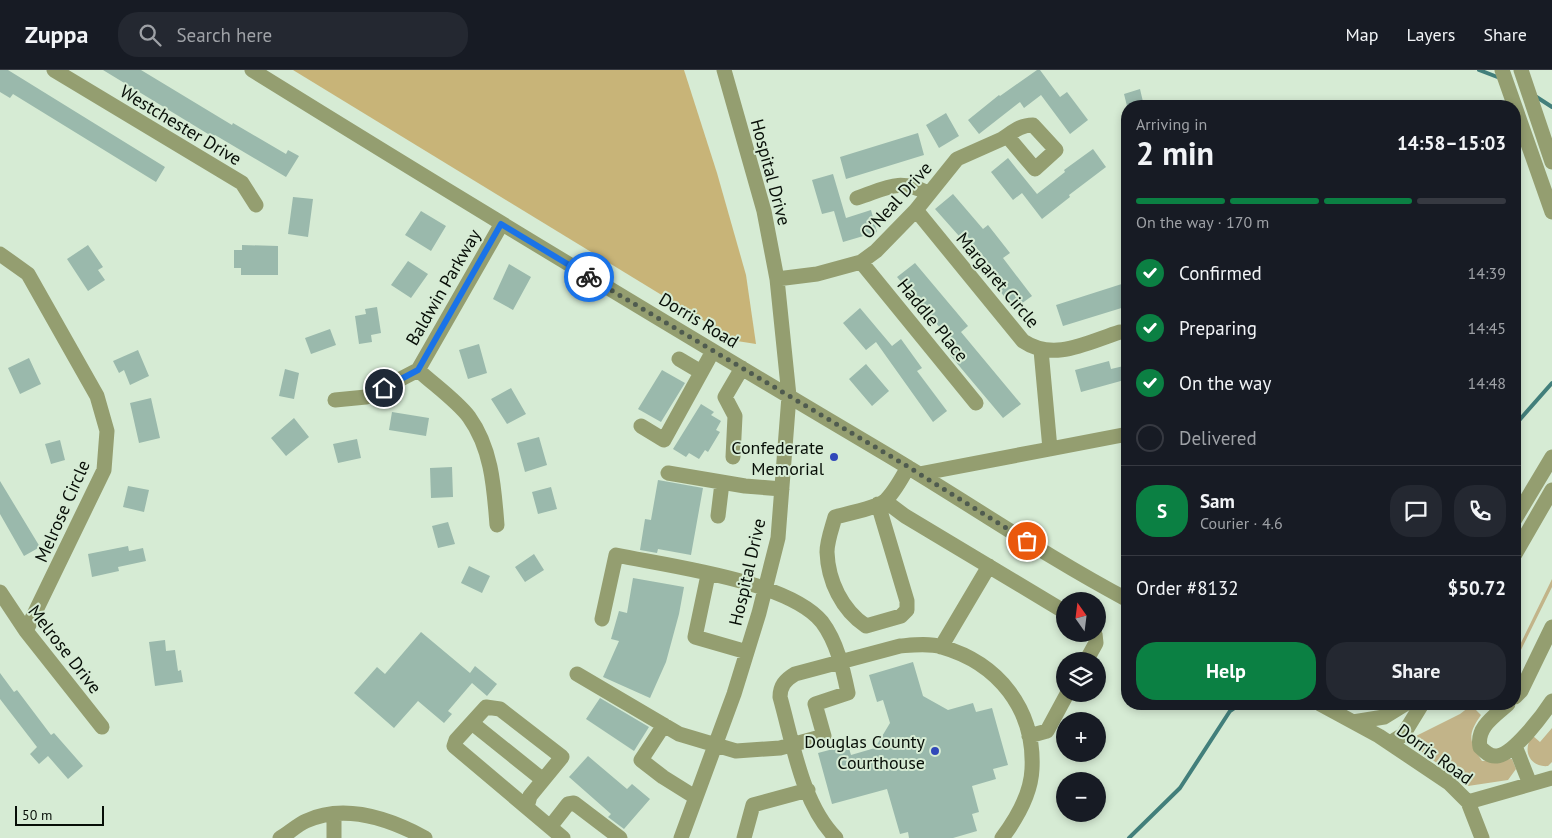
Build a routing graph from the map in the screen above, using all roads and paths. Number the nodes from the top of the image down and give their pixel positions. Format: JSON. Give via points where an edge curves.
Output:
{"nodes":[{"id":1,"x":54,"y":70,"type":"edge"},
{"id":2,"x":252,"y":70,"type":"edge"},
{"id":3,"x":724,"y":70,"type":"edge"},
{"id":4,"x":1502,"y":70,"type":"edge"},
{"id":5,"x":1521,"y":70,"type":"edge"},
{"id":6,"x":1513,"y":100,"type":"edge"},
{"id":7,"x":1521,"y":124,"type":"edge"},
{"id":8,"x":1006,"y":136,"type":"dead end"},
{"id":9,"x":1552,"y":162,"type":"edge"},
{"id":10,"x":928,"y":193,"type":"junction"},
{"id":11,"x":857,"y":198,"type":"dead end"},
{"id":12,"x":256,"y":204,"type":"dead end"},
{"id":13,"x":916,"y":210,"type":"junction"},
{"id":14,"x":1552,"y":212,"type":"edge"},
{"id":15,"x":501,"y":224,"type":"junction"},
{"id":16,"x":0,"y":254,"type":"edge"},
{"id":17,"x":861,"y":262,"type":"junction"},
{"id":18,"x":777,"y":279,"type":"junction"},
{"id":19,"x":1120,"y":332,"type":"dead end"},
{"id":20,"x":1041,"y":350,"type":"junction"},
{"id":21,"x":713,"y":351,"type":"junction"},
{"id":22,"x":679,"y":359,"type":"dead end"},
{"id":23,"x":742,"y":368,"type":"junction"},
{"id":24,"x":418,"y":370,"type":"junction"},
{"id":25,"x":701,"y":372,"type":"junction"},
{"id":26,"x":789,"y":396,"type":"junction"},
{"id":27,"x":335,"y":400,"type":"dead end"},
{"id":28,"x":976,"y":403,"type":"dead end"},
{"id":29,"x":641,"y":426,"type":"dead end"},
{"id":30,"x":1121,"y":435,"type":"edge"},
{"id":31,"x":1050,"y":449,"type":"junction"},
{"id":32,"x":733,"y":457,"type":"dead end"},
{"id":33,"x":1552,"y":457,"type":"edge"},
{"id":34,"x":913,"y":470,"type":"junction"},
{"id":35,"x":668,"y":473,"type":"dead end"},
{"id":36,"x":722,"y":483,"type":"junction"},
{"id":37,"x":782,"y":489,"type":"junction"},
{"id":38,"x":1552,"y":490,"type":"edge"},
{"id":39,"x":882,"y":503,"type":"junction"},
{"id":40,"x":1521,"y":509,"type":"edge"},
{"id":41,"x":718,"y":516,"type":"dead end"},
{"id":42,"x":497,"y":525,"type":"dead end"},
{"id":43,"x":1521,"y":544,"type":"edge"},
{"id":44,"x":988,"y":566,"type":"junction"},
{"id":45,"x":708,"y":575,"type":"junction"},
{"id":46,"x":766,"y":588,"type":"junction"},
{"id":47,"x":0,"y":592,"type":"edge"},
{"id":48,"x":1121,"y":596,"type":"edge"},
{"id":49,"x":1056,"y":607,"type":"edge"},
{"id":50,"x":602,"y":619,"type":"dead end"},
{"id":51,"x":880,"y":622,"type":"junction"},
{"id":52,"x":1552,"y":627,"type":"edge"},
{"id":53,"x":26,"y":631,"type":"junction"},
{"id":54,"x":941,"y":647,"type":"junction"},
{"id":55,"x":887,"y":649,"type":"junction"},
{"id":56,"x":747,"y":652,"type":"junction"},
{"id":57,"x":841,"y":662,"type":"junction"},
{"id":58,"x":577,"y":674,"type":"dead end"},
{"id":59,"x":1521,"y":689,"type":"edge"},
{"id":60,"x":1552,"y":701,"type":"edge"},
{"id":61,"x":1063,"y":702,"type":"edge"},
{"id":62,"x":1331,"y":710,"type":"edge"},
{"id":63,"x":1395,"y":710,"type":"edge"},
{"id":64,"x":1402,"y":710,"type":"edge"},
{"id":65,"x":1418,"y":710,"type":"edge"},
{"id":66,"x":1501,"y":710,"type":"edge"},
{"id":67,"x":1353,"y":722,"type":"junction"},
{"id":68,"x":472,"y":723,"type":"junction"},
{"id":69,"x":664,"y":725,"type":"junction"},
{"id":70,"x":102,"y":726,"type":"dead end"},
{"id":71,"x":1029,"y":736,"type":"junction"},
{"id":72,"x":1390,"y":743,"type":"junction"},
{"id":73,"x":715,"y":744,"type":"junction"},
{"id":74,"x":793,"y":744,"type":"junction"},
{"id":75,"x":1515,"y":746,"type":"junction"},
{"id":76,"x":1552,"y":778,"type":"edge"},
{"id":77,"x":543,"y":780,"type":"junction"},
{"id":78,"x":1530,"y":784,"type":"junction"},
{"id":79,"x":808,"y":790,"type":"junction"},
{"id":80,"x":696,"y":797,"type":"junction"},
{"id":81,"x":1468,"y":802,"type":"junction"},
{"id":82,"x":527,"y":807,"type":"junction"},
{"id":83,"x":334,"y":814,"type":"junction"},
{"id":84,"x":550,"y":827,"type":"junction"},
{"id":85,"x":280,"y":838,"type":"edge"},
{"id":86,"x":334,"y":838,"type":"edge"},
{"id":87,"x":425,"y":838,"type":"edge"},
{"id":88,"x":564,"y":838,"type":"edge"},
{"id":89,"x":620,"y":838,"type":"edge"},
{"id":90,"x":681,"y":838,"type":"edge"},
{"id":91,"x":744,"y":838,"type":"edge"},
{"id":92,"x":836,"y":838,"type":"edge"},
{"id":93,"x":1002,"y":838,"type":"edge"},
{"id":94,"x":1482,"y":838,"type":"edge"}],
"edges":[{"from":1,"to":12,"type":"street","name":"Westchester Drive","via":[[242,184]]},
{"from":2,"to":15,"type":"street","name":"Dorris Road"},
{"from":3,"to":18,"type":"street","name":"Hospital Drive","via":[[764,211]]},
{"from":4,"to":6,"type":"street"},
{"from":5,"to":9,"type":"street"},
{"from":7,"to":14,"type":"street"},
{"from":8,"to":10,"type":"street","name":"O'Neal Drive","via":[[957,159]]},
{"from":10,"to":11,"type":"street","via":[[898,184]]},
{"from":10,"to":13,"type":"street","name":"O'Neal Drive"},
{"from":13,"to":17,"type":"street","name":"O'Neal Drive"},
{"from":13,"to":20,"type":"street","name":"Margaret Circle","via":[[1024,341]]},
{"from":15,"to":21,"type":"street","name":"Dorris Road"},
{"from":15,"to":24,"type":"street","name":"Baldwin Parkway"},
{"from":16,"to":53,"type":"street","name":"Melrose Circle","via":[[28,274],[97,396],[107,431],[104,470]]},
{"from":17,"to":18,"type":"street","name":"O'Neal Drive","via":[[817,274]]},
{"from":17,"to":28,"type":"street","name":"Haddle Place"},
{"from":18,"to":26,"type":"street","name":"Hospital Drive"},
{"from":19,"to":20,"type":"street","name":"Margaret Circle","via":[[1069,349]]},
{"from":20,"to":31,"type":"street"},
{"from":21,"to":23,"type":"street","name":"Dorris Road"},
{"from":21,"to":25,"type":"street"},
{"from":22,"to":25,"type":"street"},
{"from":23,"to":26,"type":"street","name":"Dorris Road"},
{"from":23,"to":32,"type":"street","via":[[725,397],[735,416]]},
{"from":24,"to":27,"type":"street","name":"Baldwin Parkway","via":[[366,397]]},
{"from":24,"to":42,"type":"street","via":[[469,417],[488,454]]},
{"from":25,"to":29,"type":"street","via":[[664,440]]},
{"from":26,"to":34,"type":"street","name":"Dorris Road"},
{"from":26,"to":37,"type":"street","name":"Hospital Drive"},
{"from":30,"to":31,"type":"street"},
{"from":31,"to":34,"type":"street"},
{"from":33,"to":40,"type":"street"},
{"from":34,"to":39,"type":"street"},
{"from":34,"to":48,"type":"street","name":"Dorris Road"},
{"from":35,"to":36,"type":"street"},
{"from":36,"to":37,"type":"street"},
{"from":36,"to":41,"type":"street"},
{"from":37,"to":46,"type":"street","name":"Hospital Drive","via":[[778,538]]},
{"from":38,"to":43,"type":"street"},
{"from":39,"to":44,"type":"street"},
{"from":39,"to":51,"type":"street","via":[[907,610],[901,616]]},
{"from":39,"to":51,"type":"street","via":[[834,517],[827,550],[839,597],[854,618],[866,626]]},
{"from":44,"to":49,"type":"street"},
{"from":44,"to":54,"type":"street"},
{"from":45,"to":46,"type":"street"},
{"from":45,"to":50,"type":"street","via":[[616,555]]},
{"from":45,"to":56,"type":"street","via":[[695,637]]},
{"from":46,"to":56,"type":"street","name":"Hospital Drive"},
{"from":46,"to":57,"type":"street","via":[[807,607],[822,623]]},
{"from":47,"to":53,"type":"street","name":"Melrose Drive"},
{"from":51,"to":55,"type":"street"},
{"from":52,"to":59,"type":"street"},
{"from":53,"to":70,"type":"street","name":"Melrose Drive"},
{"from":54,"to":55,"type":"street","via":[[900,646]]},
{"from":54,"to":71,"type":"street","via":[[981,663],[1002,681],[1026,722]]},
{"from":55,"to":57,"type":"street"},
{"from":56,"to":73,"type":"street","name":"Hospital Drive"},
{"from":57,"to":74,"type":"street","via":[[795,674],[783,684],[780,697]]},
{"from":57,"to":74,"type":"street","via":[[848,693],[815,704],[824,736]]},
{"from":58,"to":69,"type":"street"},
{"from":60,"to":75,"type":"street"},
{"from":61,"to":71,"type":"street","via":[[1047,730]]},
{"from":62,"to":67,"type":"street","name":"Dorris Road"},
{"from":63,"to":67,"type":"street","via":[[1384,717]]},
{"from":64,"to":72,"type":"street","via":[[1392,729]]},
{"from":65,"to":72,"type":"street","via":[[1403,735]]},
{"from":66,"to":75,"type":"street","via":[[1484,726],[1479,741],[1484,752],[1497,756]]},
{"from":67,"to":72,"type":"street","name":"Dorris Road"},
{"from":68,"to":77,"type":"street"},
{"from":68,"to":77,"type":"street","via":[[486,707],[500,709],[562,757]]},
{"from":68,"to":82,"type":"street","via":[[454,746]]},
{"from":69,"to":73,"type":"street","via":[[679,734]]},
{"from":69,"to":80,"type":"street","via":[[641,760]]},
{"from":71,"to":93,"type":"street","via":[[1032,770],[1026,796],[1015,821]]},
{"from":72,"to":81,"type":"street","name":"Dorris Road","via":[[1449,783]]},
{"from":73,"to":74,"type":"street","via":[[736,751],[750,751]]},
{"from":73,"to":80,"type":"street","name":"Hospital Drive"},
{"from":74,"to":79,"type":"street"},
{"from":75,"to":78,"type":"street"},
{"from":76,"to":78,"type":"street"},
{"from":77,"to":82,"type":"street","via":[[530,796]]},
{"from":78,"to":81,"type":"street"},
{"from":79,"to":91,"type":"street","via":[[753,805]]},
{"from":79,"to":92,"type":"street","via":[[812,807]]},
{"from":80,"to":90,"type":"street","name":"Hospital Drive"},
{"from":81,"to":94,"type":"street","name":"Dorris Road"},
{"from":82,"to":84,"type":"street"},
{"from":83,"to":85,"type":"street","via":[[307,820]]},
{"from":83,"to":86,"type":"street"},
{"from":83,"to":87,"type":"street","via":[[371,816],[398,823]]},
{"from":84,"to":88,"type":"street"},
{"from":84,"to":89,"type":"street","via":[[568,804],[574,802]]}]}
